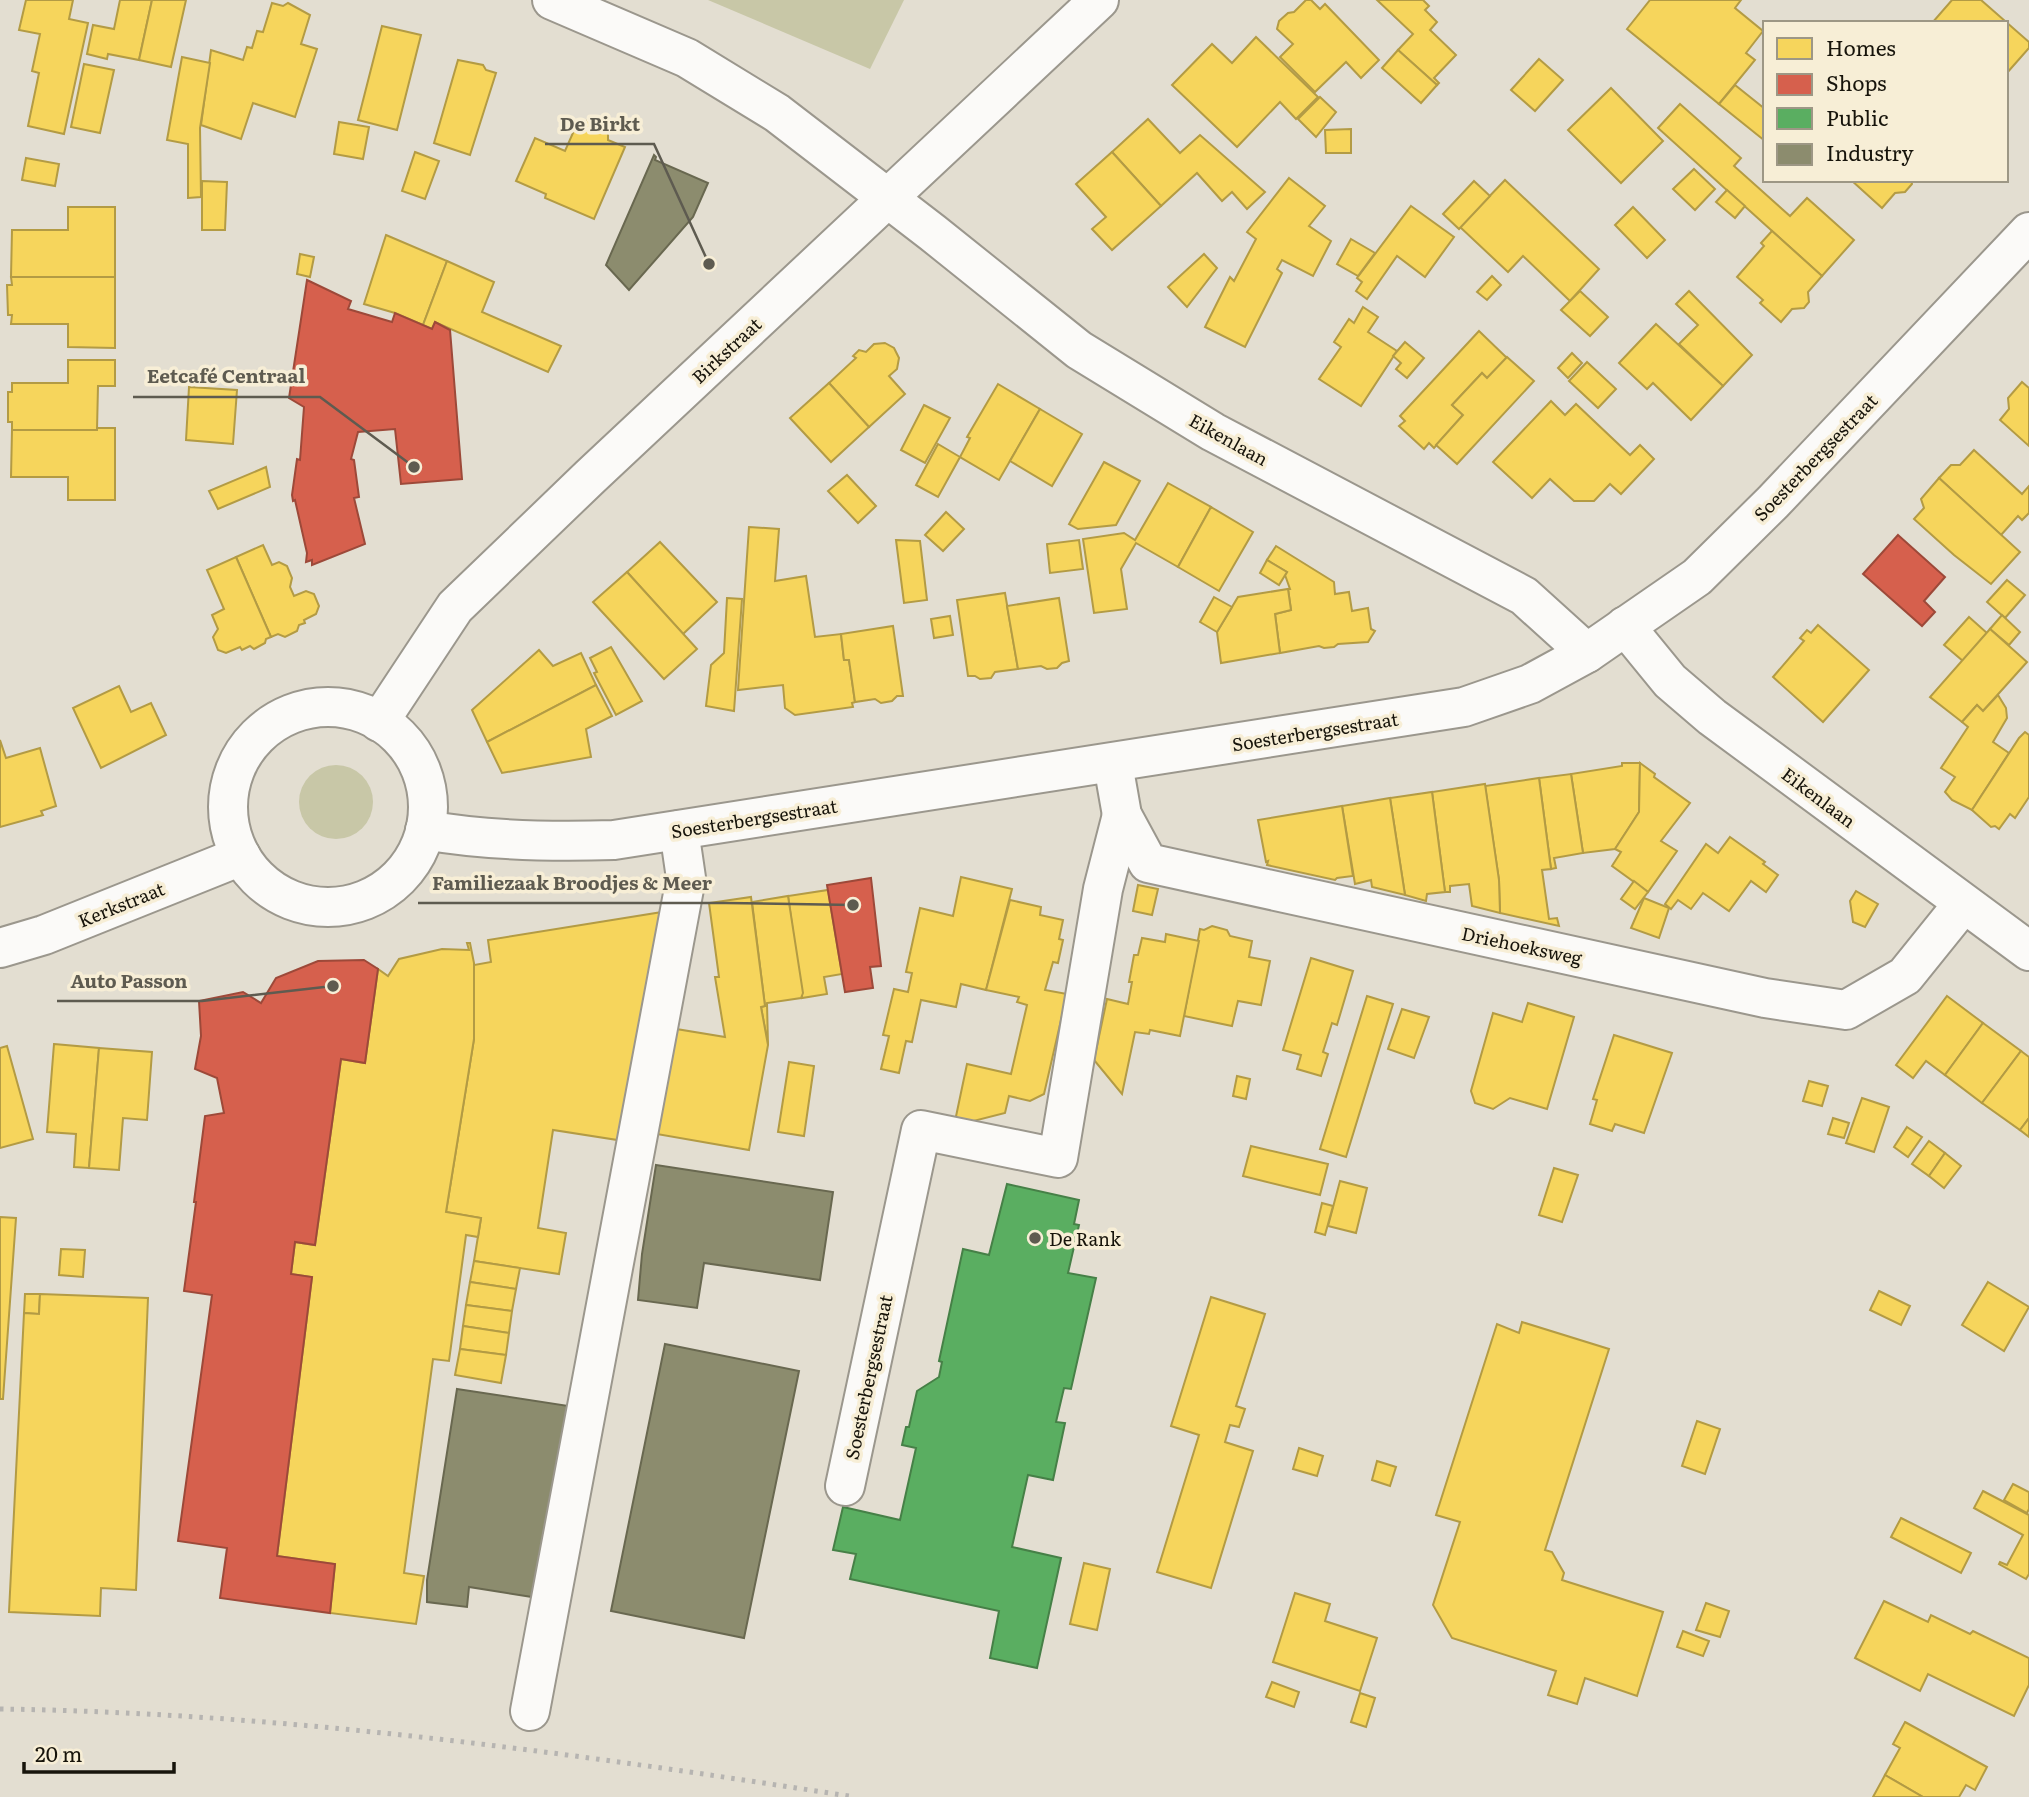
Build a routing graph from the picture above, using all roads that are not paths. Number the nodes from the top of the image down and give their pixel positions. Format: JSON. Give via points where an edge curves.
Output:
{"nodes":[{"id":1,"x":552,"y":0,"type":"edge"},
{"id":2,"x":1099,"y":0,"type":"edge"},
{"id":3,"x":889,"y":198,"type":"junction"},
{"id":4,"x":2029,"y":232,"type":"edge"},
{"id":5,"x":1625,"y":626,"type":"junction"},
{"id":6,"x":1587,"y":653,"type":"junction"},
{"id":7,"x":379,"y":722,"type":"junction"},
{"id":8,"x":1113,"y":764,"type":"junction"},
{"id":9,"x":1122,"y":815,"type":"junction"},
{"id":10,"x":425,"y":830,"type":"junction"},
{"id":11,"x":679,"y":830,"type":"junction"},
{"id":12,"x":241,"y":856,"type":"junction"},
{"id":13,"x":1964,"y":905,"type":"junction"},
{"id":14,"x":0,"y":948,"type":"edge"},
{"id":15,"x":2029,"y":951,"type":"edge"},
{"id":16,"x":845,"y":1486,"type":"dead end"},
{"id":17,"x":530,"y":1712,"type":"dead end"}],
"edges":[{"from":1,"to":3,"type":"street","name":"Eikenlaan","via":[[687,58],[777,113]]},
{"from":2,"to":3,"type":"street","name":"Birkstraat"},
{"from":3,"to":6,"type":"street","name":"Eikenlaan","via":[[1079,351],[1213,432],[1524,596]]},
{"from":3,"to":7,"type":"street","name":"Birkstraat","via":[[455,607]]},
{"from":4,"to":5,"type":"street","name":"Soesterbergsestraat","via":[[1697,577]]},
{"from":5,"to":6,"type":"street","name":"Soesterbergsestraat"},
{"from":5,"to":13,"type":"street","name":"Eikenlaan","via":[[1670,681],[1712,717]]},
{"from":6,"to":8,"type":"street","name":"Soesterbergsestraat","via":[[1530,684],[1464,707]]},
{"from":7,"to":10,"type":"street","via":[[411,750],[424,777],[429,807]]},
{"from":7,"to":12,"type":"street","via":[[363,712],[333,706],[303,709],[274,722],[251,741],[236,767],[228,797],[230,828]]},
{"from":8,"to":9,"type":"street","name":"Driehoeksweg"},
{"from":8,"to":11,"type":"street","name":"Soesterbergsestraat"},
{"from":9,"to":13,"type":"street","name":"Driehoeksweg","via":[[1148,863],[1752,995],[1846,1010],[1905,976]]},
{"from":9,"to":16,"type":"street","name":"Soesterbergsestraat","via":[[1103,888],[1058,1158],[921,1130]]},
{"from":10,"to":11,"type":"street","name":"Soesterbergsestraat","via":[[558,842],[614,840]]},
{"from":10,"to":12,"type":"street","via":[[409,867],[385,890],[355,904],[322,907],[290,900],[262,882]]},
{"from":11,"to":17,"type":"street","via":[[686,878]]},
{"from":12,"to":14,"type":"street","name":"Kerkstraat","via":[[44,935]]},
{"from":13,"to":15,"type":"street","name":"Eikenlaan"}]}
